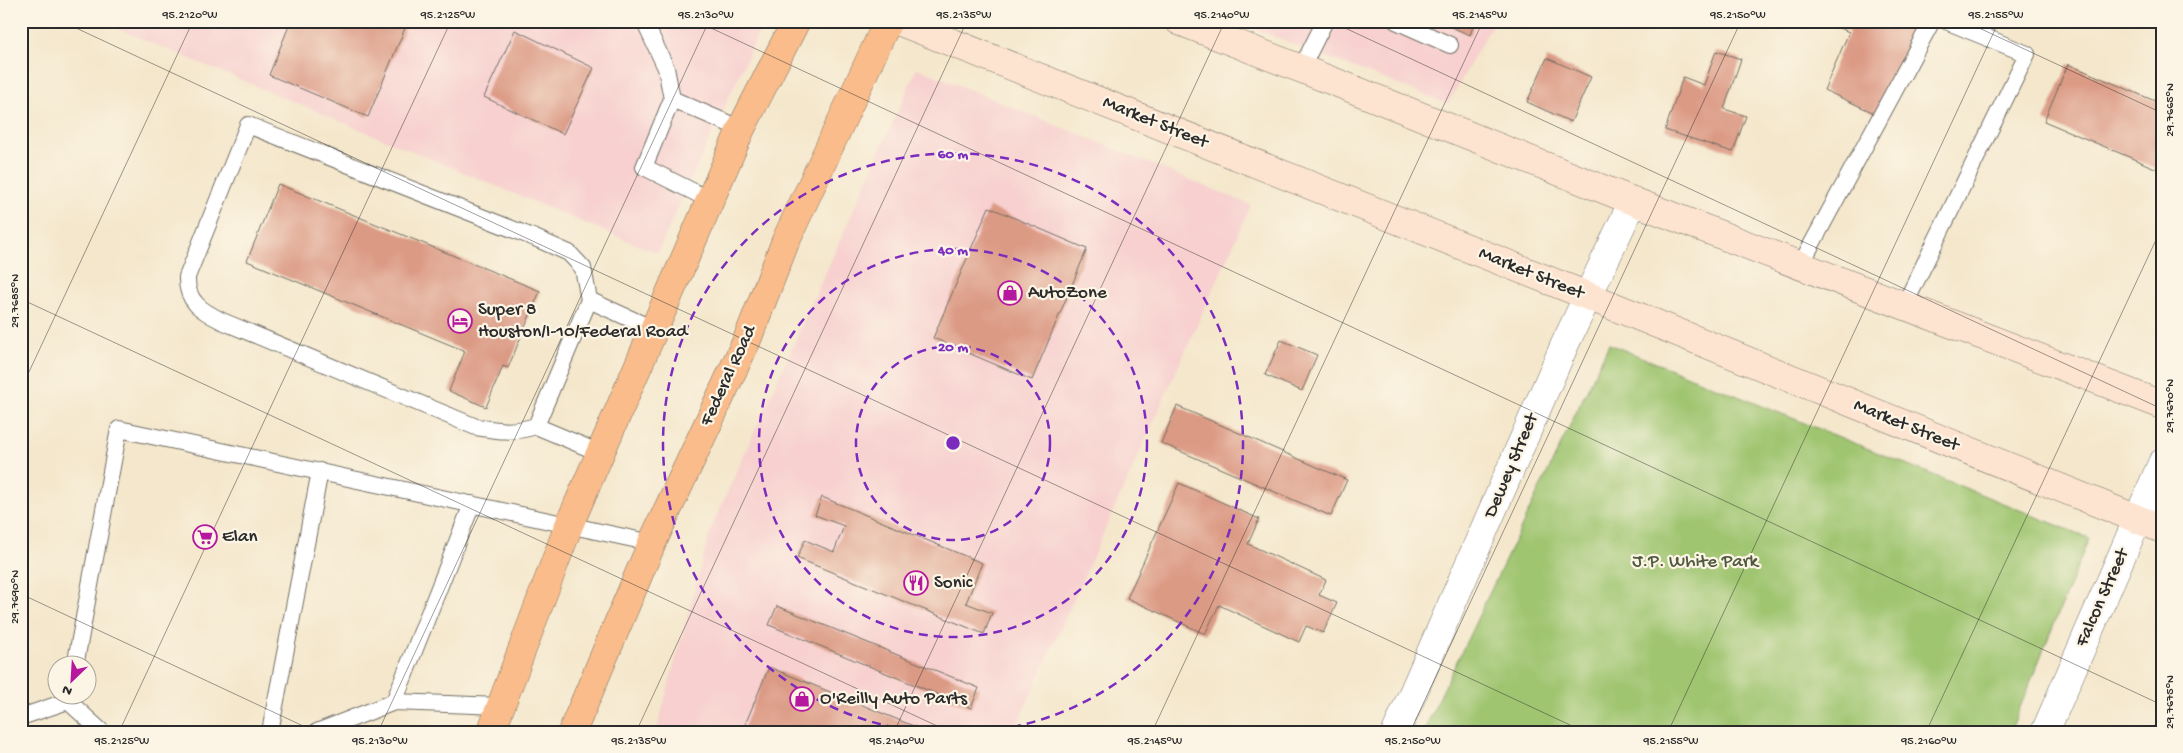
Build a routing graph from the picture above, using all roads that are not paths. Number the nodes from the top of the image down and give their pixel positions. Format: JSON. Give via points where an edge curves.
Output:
{"nodes":[{"id":1,"x":644,"y":21,"type":"edge"},
{"id":2,"x":796,"y":21,"type":"edge"},
{"id":3,"x":888,"y":21,"type":"edge"},
{"id":4,"x":898,"y":21,"type":"edge"},
{"id":5,"x":1178,"y":21,"type":"edge"},
{"id":6,"x":1325,"y":21,"type":"edge"},
{"id":7,"x":1396,"y":21,"type":"edge"},
{"id":8,"x":1932,"y":21,"type":"edge"},
{"id":9,"x":1946,"y":21,"type":"edge"},
{"id":10,"x":1213,"y":27,"type":"edge"},
{"id":11,"x":1450,"y":45,"type":"dead end"},
{"id":12,"x":1302,"y":69,"type":"junction"},
{"id":13,"x":672,"y":99,"type":"junction"},
{"id":14,"x":741,"y":129,"type":"junction"},
{"id":15,"x":710,"y":200,"type":"junction"},
{"id":16,"x":1632,"y":201,"type":"junction"},
{"id":17,"x":1800,"y":266,"type":"junction"},
{"id":18,"x":1588,"y":296,"type":"junction"},
{"id":19,"x":589,"y":300,"type":"junction"},
{"id":20,"x":1904,"y":306,"type":"junction"},
{"id":21,"x":653,"y":329,"type":"junction"},
{"id":22,"x":2162,"y":405,"type":"edge"},
{"id":23,"x":536,"y":426,"type":"junction"},
{"id":24,"x":600,"y":454,"type":"junction"},
{"id":25,"x":2162,"y":463,"type":"edge"},
{"id":26,"x":320,"y":472,"type":"junction"},
{"id":27,"x":472,"y":504,"type":"junction"},
{"id":28,"x":569,"y":525,"type":"junction"},
{"id":29,"x":2150,"y":525,"type":"edge"},
{"id":30,"x":652,"y":543,"type":"junction"},
{"id":31,"x":77,"y":656,"type":"edge"},
{"id":32,"x":394,"y":702,"type":"junction"},
{"id":33,"x":49,"y":706,"type":"edge"},
{"id":34,"x":77,"y":706,"type":"edge"},
{"id":35,"x":500,"y":706,"type":"junction"},
{"id":36,"x":21,"y":717,"type":"edge"},
{"id":37,"x":102,"y":732,"type":"edge"},
{"id":38,"x":270,"y":732,"type":"edge"},
{"id":39,"x":317,"y":732,"type":"edge"},
{"id":40,"x":491,"y":732,"type":"edge"},
{"id":41,"x":572,"y":732,"type":"edge"},
{"id":42,"x":1396,"y":732,"type":"edge"},
{"id":43,"x":2045,"y":732,"type":"edge"}],
"edges":[{"from":1,"to":13,"type":"lane","via":[[666,68]]},
{"from":2,"to":14,"type":"main road"},
{"from":3,"to":30,"type":"main road","name":"Federal Road","via":[[786,240],[747,340]]},
{"from":4,"to":18,"type":"main road","name":"Market Street"},
{"from":5,"to":10,"type":"main road"},
{"from":6,"to":12,"type":"lane"},
{"from":7,"to":11,"type":"lane"},
{"from":8,"to":17,"type":"lane"},
{"from":9,"to":20,"type":"lane","via":[[2027,54]]},
{"from":10,"to":12,"type":"main road"},
{"from":12,"to":16,"type":"main road"},
{"from":13,"to":14,"type":"lane"},
{"from":13,"to":15,"type":"lane","via":[[644,167]]},
{"from":14,"to":15,"type":"main road"},
{"from":15,"to":21,"type":"main road"},
{"from":16,"to":17,"type":"main road"},
{"from":16,"to":18,"type":"street","name":"Dewey Street"},
{"from":17,"to":20,"type":"main road"},
{"from":18,"to":29,"type":"main road","name":"Market Street"},
{"from":18,"to":42,"type":"street","name":"Dewey Street"},
{"from":19,"to":21,"type":"lane"},
{"from":19,"to":23,"type":"lane"},
{"from":19,"to":23,"type":"lane","via":[[583,268],[569,253],[248,125],[187,277],[192,301],[203,312],[222,321],[476,427],[504,432]]},
{"from":20,"to":22,"type":"main road"},
{"from":21,"to":24,"type":"main road"},
{"from":23,"to":24,"type":"lane"},
{"from":24,"to":28,"type":"main road"},
{"from":25,"to":29,"type":"street","name":"Falcon Street"},
{"from":26,"to":27,"type":"lane"},
{"from":26,"to":31,"type":"lane","via":[[119,429]]},
{"from":26,"to":38,"type":"lane"},
{"from":27,"to":28,"type":"lane"},
{"from":27,"to":32,"type":"lane"},
{"from":28,"to":30,"type":"lane"},
{"from":28,"to":35,"type":"main road"},
{"from":29,"to":43,"type":"street","name":"Falcon Street"},
{"from":30,"to":41,"type":"main road","name":"Federal Road"},
{"from":32,"to":35,"type":"lane"},
{"from":32,"to":39,"type":"lane"},
{"from":33,"to":36,"type":"lane"},
{"from":34,"to":37,"type":"lane"},
{"from":35,"to":40,"type":"main road"}]}
